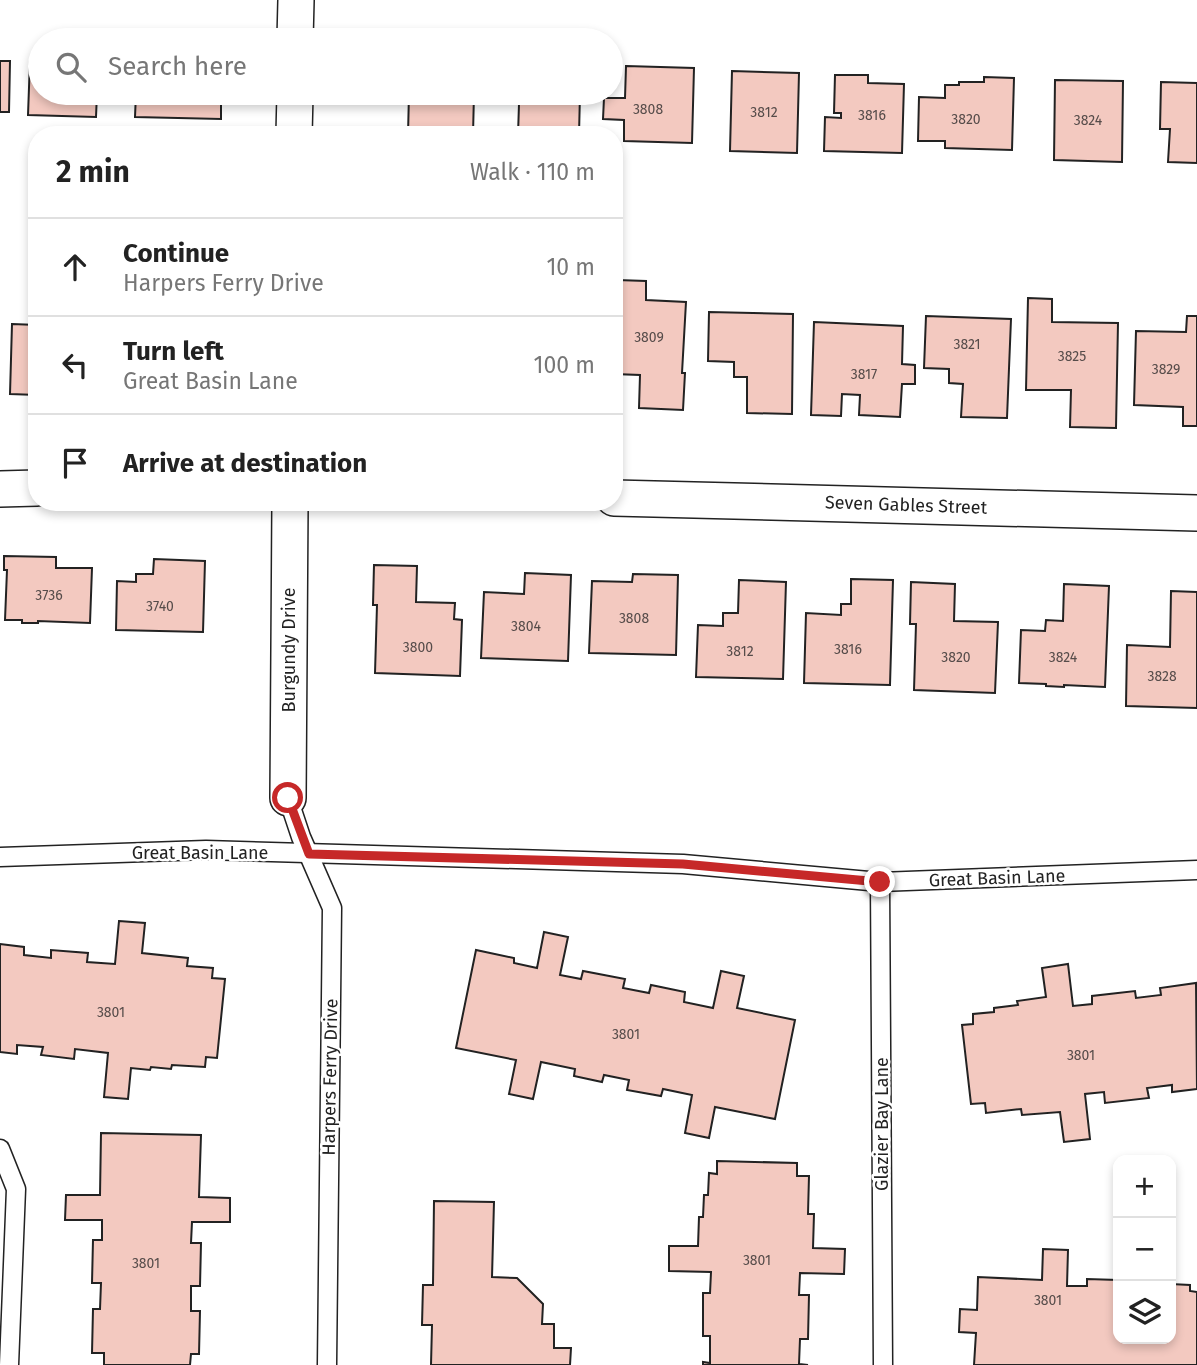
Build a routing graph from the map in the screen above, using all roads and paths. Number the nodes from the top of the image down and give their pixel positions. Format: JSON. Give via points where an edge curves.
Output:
{"nodes":[{"id":1,"x":296,"y":0,"type":"edge"},
{"id":2,"x":295,"y":28,"type":"edge"},
{"id":3,"x":295,"y":105,"type":"edge"},
{"id":4,"x":294,"y":126,"type":"edge"},
{"id":5,"x":28,"y":488,"type":"edge"},
{"id":6,"x":0,"y":489,"type":"edge"},
{"id":7,"x":623,"y":498,"type":"edge"},
{"id":8,"x":290,"y":511,"type":"edge"},
{"id":9,"x":1197,"y":513,"type":"edge"},
{"id":10,"x":288,"y":798,"type":"joint"},
{"id":11,"x":309,"y":854,"type":"junction"},
{"id":12,"x":0,"y":857,"type":"edge"},
{"id":13,"x":1197,"y":870,"type":"edge"},
{"id":14,"x":880,"y":882,"type":"junction"},
{"id":15,"x":0,"y":1149,"type":"edge"},
{"id":16,"x":9,"y":1365,"type":"edge"},
{"id":17,"x":327,"y":1365,"type":"edge"},
{"id":18,"x":883,"y":1365,"type":"edge"}],
"edges":[{"from":1,"to":2,"type":"street"},
{"from":3,"to":4,"type":"street"},
{"from":5,"to":6,"type":"street"},
{"from":7,"to":9,"type":"street","name":"Seven Gables Street"},
{"from":8,"to":10,"type":"street","name":"Burgundy Drive"},
{"from":10,"to":11,"type":"lane","name":"Harpers Ferry Drive"},
{"from":11,"to":12,"type":"lane","name":"Great Basin Lane","via":[[206,850]]},
{"from":11,"to":14,"type":"lane","name":"Great Basin Lane","via":[[683,864]]},
{"from":11,"to":17,"type":"lane","name":"Harpers Ferry Drive","via":[[332,908]]},
{"from":13,"to":14,"type":"lane","name":"Great Basin Lane"},
{"from":14,"to":18,"type":"lane","name":"Glazier Bay Lane"},
{"from":15,"to":16,"type":"lane","via":[[16,1189]]}]}
